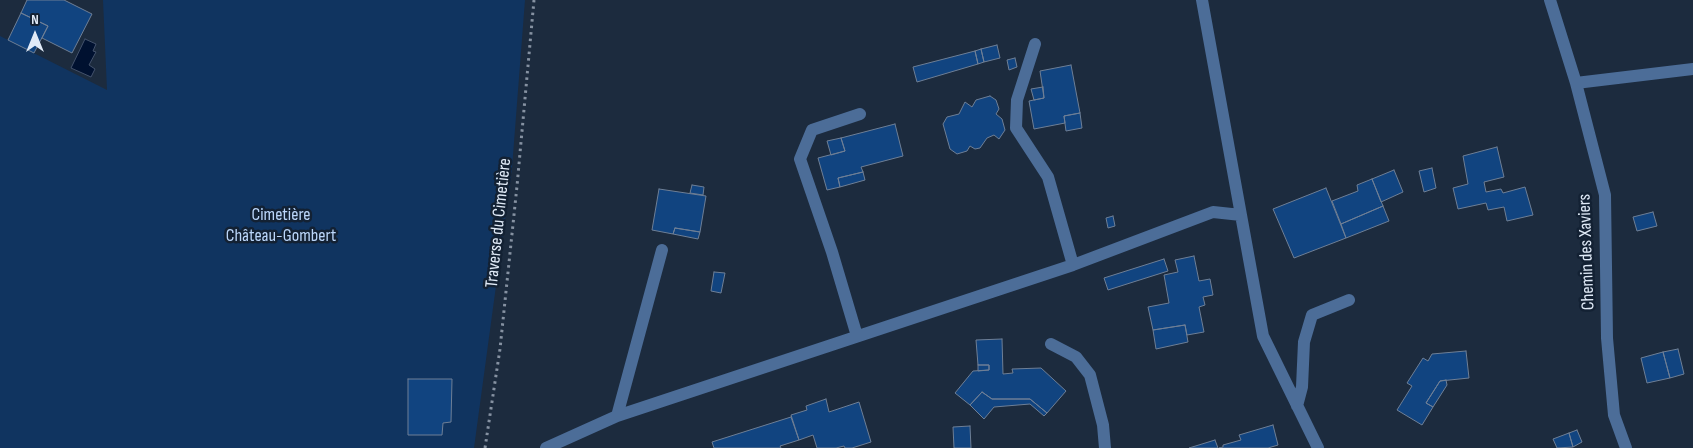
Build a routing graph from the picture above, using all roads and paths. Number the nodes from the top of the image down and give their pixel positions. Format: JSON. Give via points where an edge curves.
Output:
{"nodes":[{"id":1,"x":534,"y":0,"type":"edge"},
{"id":2,"x":1202,"y":0,"type":"edge"},
{"id":3,"x":1550,"y":0,"type":"edge"},
{"id":4,"x":1035,"y":44,"type":"dead end"},
{"id":5,"x":1693,"y":69,"type":"edge"},
{"id":6,"x":1576,"y":83,"type":"junction"},
{"id":7,"x":860,"y":114,"type":"dead end"},
{"id":8,"x":1241,"y":215,"type":"junction"},
{"id":9,"x":662,"y":250,"type":"dead end"},
{"id":10,"x":1073,"y":265,"type":"junction"},
{"id":11,"x":1349,"y":300,"type":"dead end"},
{"id":12,"x":857,"y":336,"type":"junction"},
{"id":13,"x":1051,"y":344,"type":"dead end"},
{"id":14,"x":1297,"y":406,"type":"junction"},
{"id":15,"x":617,"y":416,"type":"junction"},
{"id":16,"x":485,"y":448,"type":"edge"},
{"id":17,"x":546,"y":448,"type":"edge"},
{"id":18,"x":1105,"y":448,"type":"edge"},
{"id":19,"x":1318,"y":448,"type":"edge"},
{"id":20,"x":1626,"y":448,"type":"edge"}],
"edges":[{"from":1,"to":16,"type":"path","name":"Traverse du Cimetière","via":[[500,349]]},
{"from":2,"to":8,"type":"street"},
{"from":3,"to":6,"type":"street","name":"Chemin des Xaviers"},
{"from":4,"to":10,"type":"street","via":[[1017,100],[1016,128],[1048,178]]},
{"from":5,"to":6,"type":"street"},
{"from":6,"to":20,"type":"street","name":"Chemin des Xaviers","via":[[1605,195],[1607,338],[1614,416]]},
{"from":7,"to":12,"type":"street","via":[[812,130],[800,159]]},
{"from":8,"to":10,"type":"street","via":[[1213,212]]},
{"from":8,"to":14,"type":"street","via":[[1263,336]]},
{"from":9,"to":15,"type":"street"},
{"from":10,"to":12,"type":"street"},
{"from":11,"to":14,"type":"street","via":[[1312,315],[1304,342],[1302,387]]},
{"from":12,"to":15,"type":"street"},
{"from":13,"to":18,"type":"street","via":[[1076,357],[1090,375],[1103,425]]},
{"from":14,"to":19,"type":"street"},
{"from":15,"to":17,"type":"street"}]}
